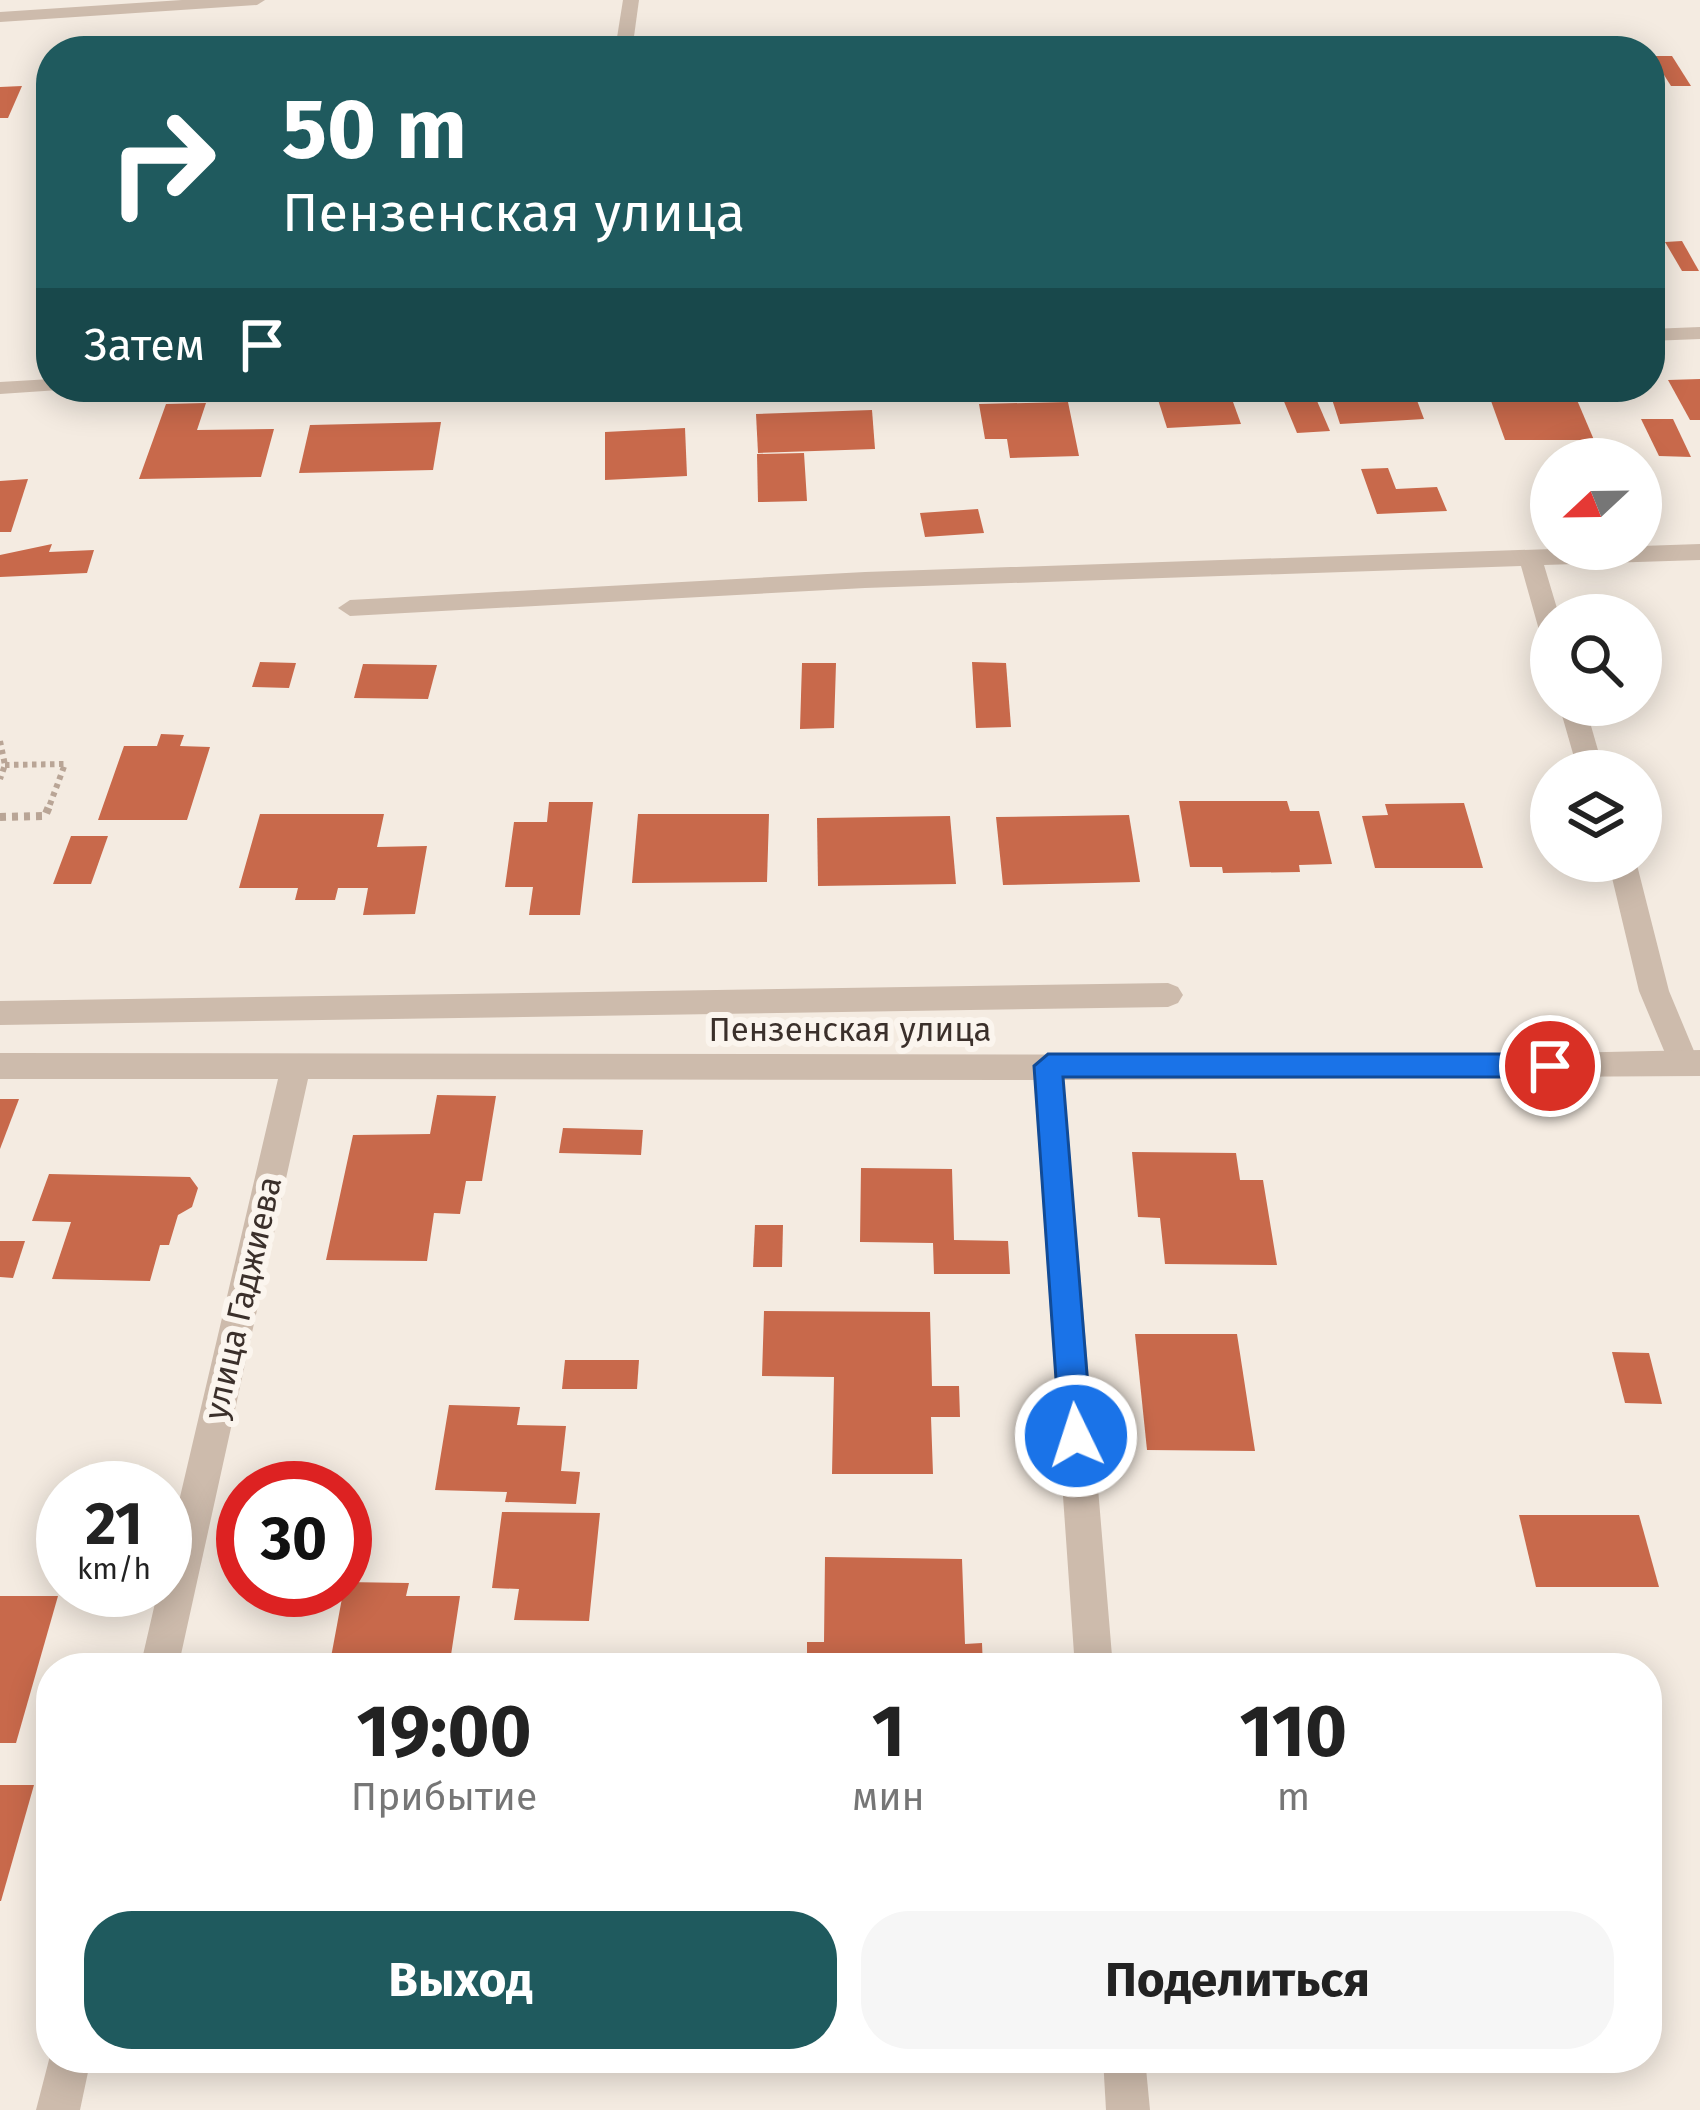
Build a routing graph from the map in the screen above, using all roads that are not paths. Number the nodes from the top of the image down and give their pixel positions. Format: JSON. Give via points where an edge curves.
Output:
{"nodes":[{"id":1,"x":257,"y":0,"type":"edge"},
{"id":2,"x":631,"y":0,"type":"edge"},
{"id":3,"x":0,"y":17,"type":"edge"},
{"id":4,"x":626,"y":36,"type":"edge"},
{"id":5,"x":1700,"y":333,"type":"edge"},
{"id":6,"x":1665,"y":334,"type":"edge"},
{"id":7,"x":36,"y":387,"type":"edge"},
{"id":8,"x":0,"y":388,"type":"edge"},
{"id":9,"x":1700,"y":552,"type":"edge"},
{"id":10,"x":1662,"y":554,"type":"edge"},
{"id":11,"x":1530,"y":560,"type":"edge"},
{"id":12,"x":350,"y":608,"type":"dead end"},
{"id":13,"x":1627,"y":882,"type":"edge"},
{"id":14,"x":1168,"y":994,"type":"dead end"},
{"id":15,"x":0,"y":1013,"type":"edge"},
{"id":16,"x":1692,"y":1063,"type":"edge"},
{"id":17,"x":0,"y":1066,"type":"edge"},
{"id":18,"x":1048,"y":1066,"type":"junction"},
{"id":19,"x":295,"y":1069,"type":"junction"},
{"id":20,"x":162,"y":1653,"type":"edge"},
{"id":21,"x":1093,"y":1653,"type":"edge"},
{"id":22,"x":67,"y":2073,"type":"edge"},
{"id":23,"x":1125,"y":2073,"type":"edge"},
{"id":24,"x":58,"y":2110,"type":"edge"},
{"id":25,"x":1128,"y":2110,"type":"edge"}],
"edges":[{"from":1,"to":3,"type":"street"},
{"from":2,"to":4,"type":"street"},
{"from":5,"to":6,"type":"street"},
{"from":7,"to":8,"type":"street"},
{"from":9,"to":10,"type":"street"},
{"from":11,"to":12,"type":"street","via":[[865,580]]},
{"from":13,"to":16,"type":"street","via":[[1654,991]]},
{"from":14,"to":15,"type":"street"},
{"from":16,"to":18,"type":"street","name":"Пензенская улица"},
{"from":17,"to":19,"type":"street","name":"Пензенская улица"},
{"from":18,"to":19,"type":"street","name":"Пензенская улица"},
{"from":18,"to":21,"type":"street"},
{"from":19,"to":20,"type":"street","name":"улица Гаджиева"},
{"from":22,"to":24,"type":"street"},
{"from":23,"to":25,"type":"street"}]}
